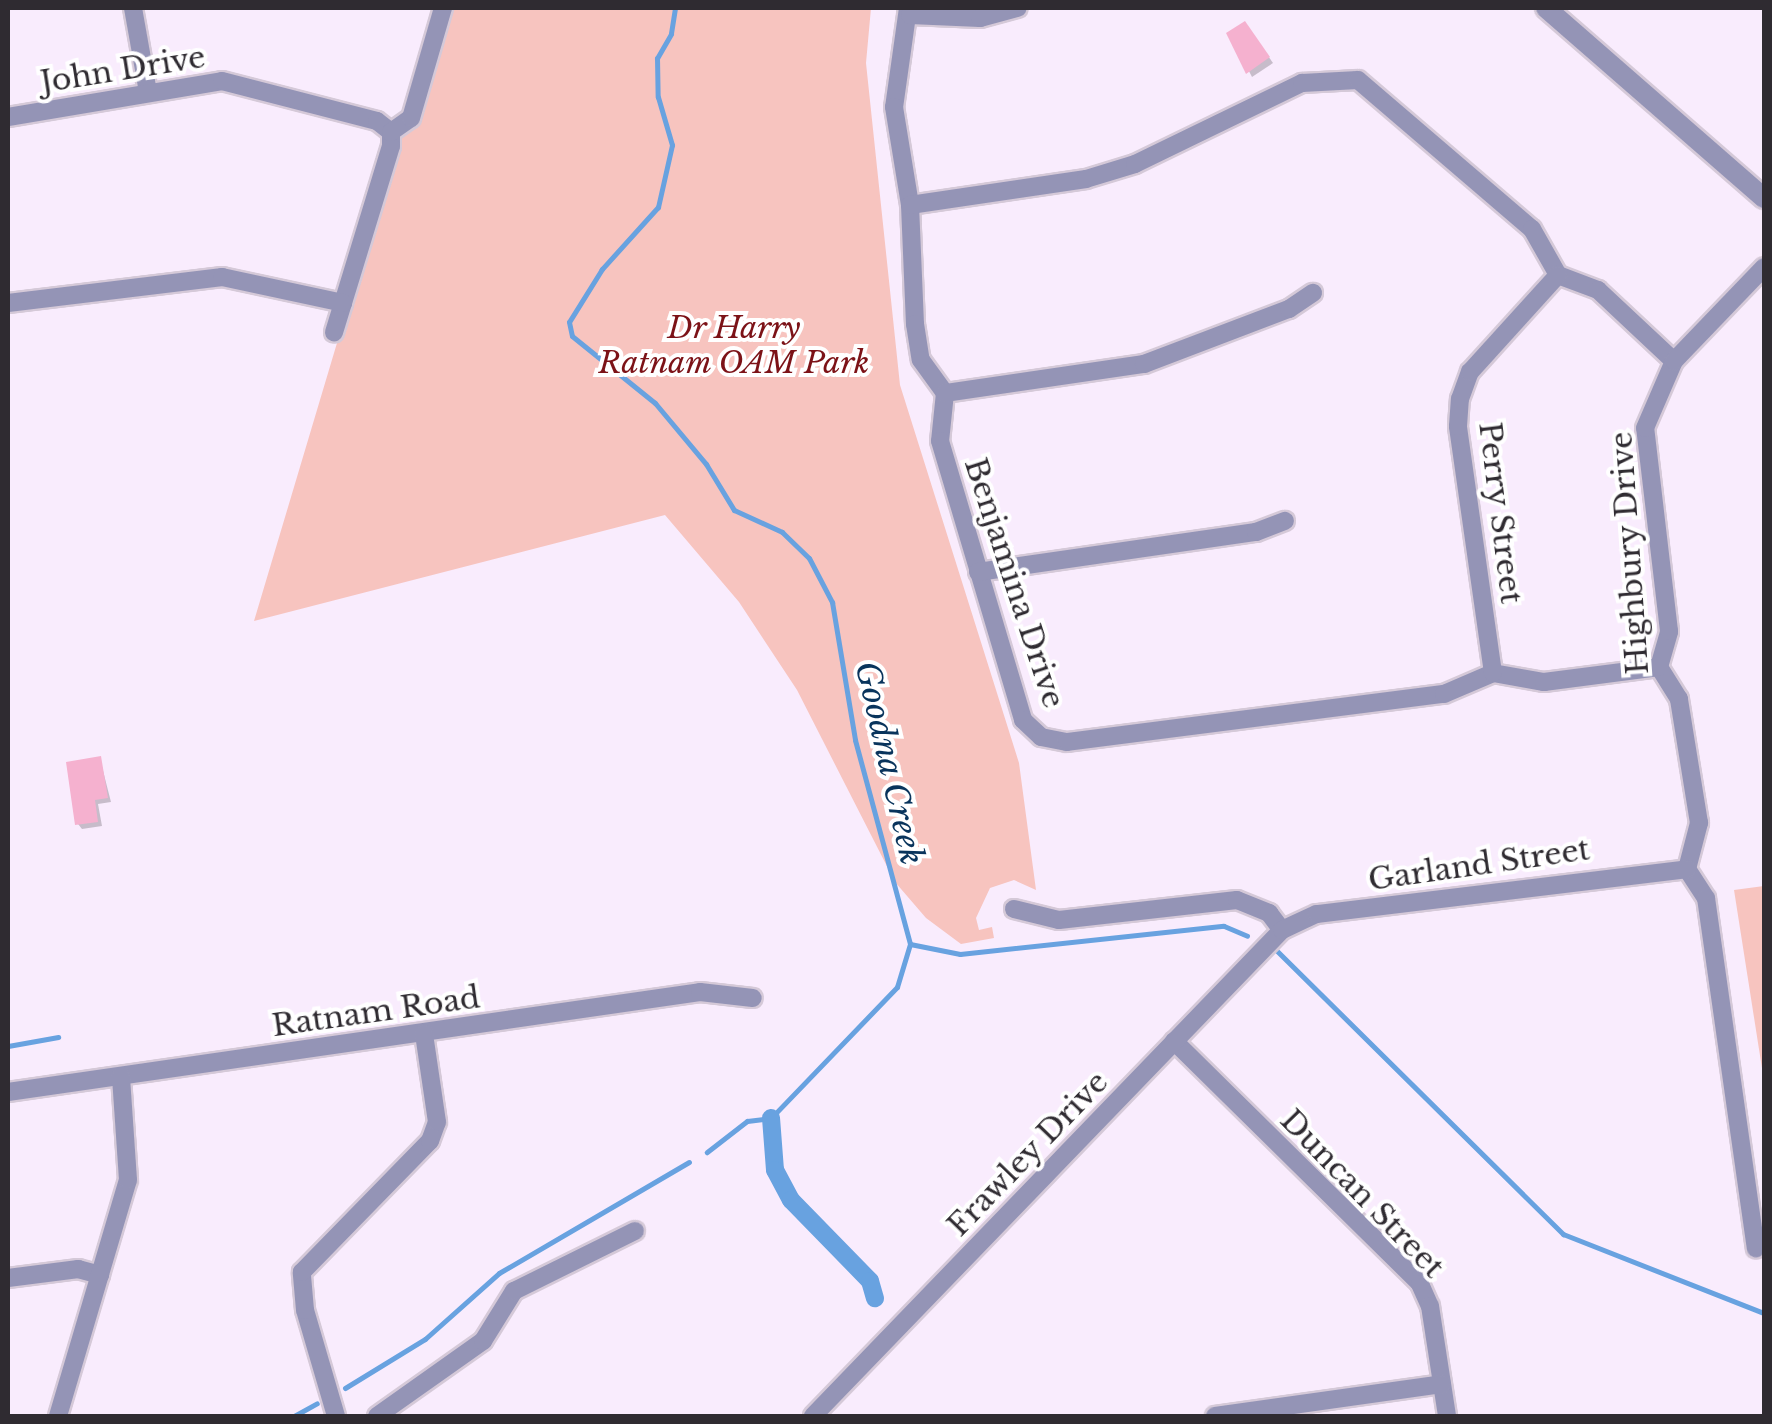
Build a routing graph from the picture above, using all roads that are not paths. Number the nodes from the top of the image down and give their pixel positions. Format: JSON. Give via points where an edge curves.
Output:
{"nodes":[{"id":1,"x":133,"y":8,"type":"edge"},
{"id":2,"x":443,"y":8,"type":"edge"},
{"id":3,"x":1018,"y":8,"type":"edge"},
{"id":4,"x":1546,"y":8,"type":"edge"},
{"id":5,"x":909,"y":11,"type":"edge"},
{"id":6,"x":148,"y":92,"type":"junction"},
{"id":7,"x":8,"y":116,"type":"edge"},
{"id":8,"x":391,"y":132,"type":"junction"},
{"id":9,"x":1764,"y":198,"type":"edge"},
{"id":10,"x":910,"y":204,"type":"junction"},
{"id":11,"x":1764,"y":266,"type":"edge"},
{"id":12,"x":1558,"y":275,"type":"junction"},
{"id":13,"x":1313,"y":293,"type":"dead end"},
{"id":14,"x":8,"y":303,"type":"edge"},
{"id":15,"x":343,"y":303,"type":"junction"},
{"id":16,"x":334,"y":332,"type":"dead end"},
{"id":17,"x":1674,"y":360,"type":"junction"},
{"id":18,"x":945,"y":393,"type":"junction"},
{"id":19,"x":1285,"y":521,"type":"dead end"},
{"id":20,"x":978,"y":572,"type":"junction"},
{"id":21,"x":1659,"y":668,"type":"junction"},
{"id":22,"x":1493,"y":673,"type":"junction"},
{"id":23,"x":1687,"y":869,"type":"junction"},
{"id":24,"x":1014,"y":910,"type":"dead end"},
{"id":25,"x":1282,"y":930,"type":"junction"},
{"id":26,"x":753,"y":998,"type":"dead end"},
{"id":27,"x":424,"y":1034,"type":"junction"},
{"id":28,"x":1174,"y":1041,"type":"junction"},
{"id":29,"x":121,"y":1076,"type":"junction"},
{"id":30,"x":8,"y":1092,"type":"edge"},
{"id":31,"x":635,"y":1231,"type":"dead end"},
{"id":32,"x":1756,"y":1248,"type":"dead end"},
{"id":33,"x":100,"y":1275,"type":"junction"},
{"id":34,"x":8,"y":1278,"type":"edge"},
{"id":35,"x":1442,"y":1384,"type":"junction"},
{"id":36,"x":58,"y":1416,"type":"edge"},
{"id":37,"x":336,"y":1416,"type":"edge"},
{"id":38,"x":377,"y":1416,"type":"edge"},
{"id":39,"x":813,"y":1416,"type":"edge"},
{"id":40,"x":1215,"y":1416,"type":"edge"},
{"id":41,"x":1447,"y":1416,"type":"edge"}],
"edges":[{"from":1,"to":6,"type":"street"},
{"from":2,"to":8,"type":"street","via":[[411,118]]},
{"from":3,"to":5,"type":"street","via":[[980,18]]},
{"from":4,"to":9,"type":"street"},
{"from":5,"to":10,"type":"street","via":[[894,107]]},
{"from":6,"to":7,"type":"street","name":"John Drive"},
{"from":6,"to":8,"type":"street","name":"John Drive","via":[[238,83],[377,121]]},
{"from":8,"to":15,"type":"street"},
{"from":10,"to":12,"type":"street","via":[[1086,179],[1135,164],[1302,84],[1346,78],[1386,100],[1532,228]]},
{"from":10,"to":18,"type":"street","via":[[914,324],[921,360]]},
{"from":11,"to":17,"type":"street","name":"Highbury Drive"},
{"from":12,"to":17,"type":"street","via":[[1598,290]]},
{"from":12,"to":22,"type":"street","name":"Perry Street","via":[[1470,372],[1460,399],[1458,426]]},
{"from":13,"to":18,"type":"street","via":[[1289,309],[1144,364]]},
{"from":14,"to":15,"type":"street","via":[[222,277]]},
{"from":15,"to":16,"type":"street"},
{"from":17,"to":21,"type":"street","name":"Highbury Drive","via":[[1645,428],[1669,630]]},
{"from":18,"to":20,"type":"street","name":"Benjamina Drive","via":[[940,441]]},
{"from":19,"to":20,"type":"street","via":[[1256,532]]},
{"from":20,"to":22,"type":"street","name":"Benjamina Drive","via":[[1023,720],[1041,737],[1068,742],[1444,694]]},
{"from":21,"to":22,"type":"street","via":[[1544,682]]},
{"from":21,"to":23,"type":"street","name":"Highbury Drive","via":[[1679,699],[1699,823]]},
{"from":23,"to":25,"type":"street","name":"Garland Street","via":[[1317,914]]},
{"from":23,"to":32,"type":"street","via":[[1706,898]]},
{"from":24,"to":25,"type":"street","via":[[1059,920],[1237,900],[1269,913]]},
{"from":25,"to":28,"type":"street","name":"Frawley Drive"},
{"from":26,"to":27,"type":"street","name":"Ratnam Road","via":[[700,992]]},
{"from":27,"to":29,"type":"street","name":"Ratnam Road"},
{"from":27,"to":37,"type":"street","via":[[438,1122],[430,1141],[302,1272],[304,1310]]},
{"from":28,"to":35,"type":"street","name":"Duncan Street","via":[[1420,1284],[1430,1306]]},
{"from":28,"to":39,"type":"street","name":"Frawley Drive"},
{"from":29,"to":30,"type":"street","name":"Ratnam Road"},
{"from":29,"to":33,"type":"street","via":[[128,1180]]},
{"from":31,"to":38,"type":"street","via":[[514,1292],[483,1341]]},
{"from":33,"to":34,"type":"street","via":[[78,1269]]},
{"from":33,"to":36,"type":"street"},
{"from":35,"to":40,"type":"street"},
{"from":35,"to":41,"type":"street","name":"Duncan Street"}]}
